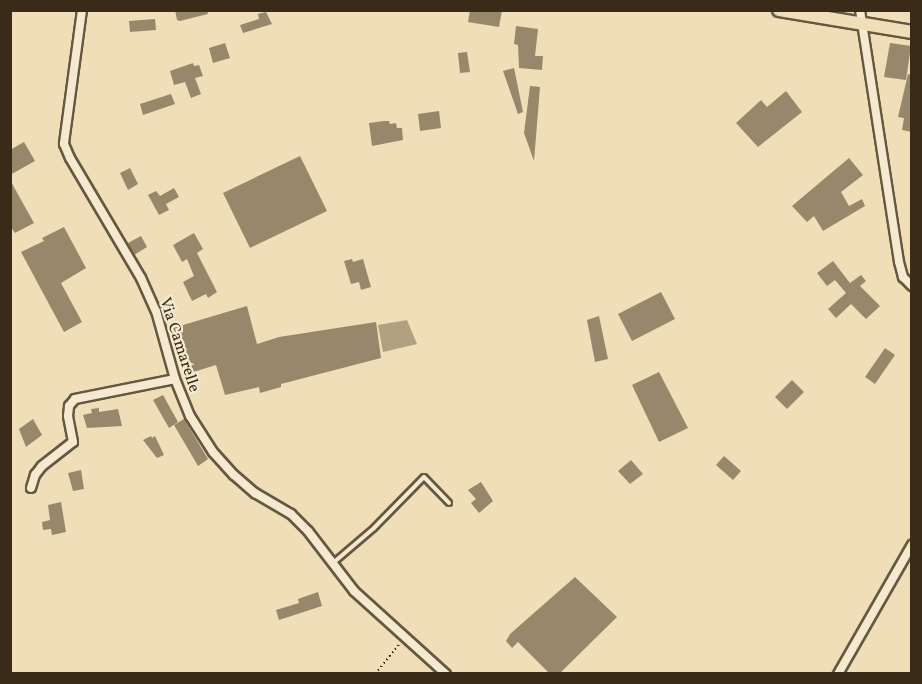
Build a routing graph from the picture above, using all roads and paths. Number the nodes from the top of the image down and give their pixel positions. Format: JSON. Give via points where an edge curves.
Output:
{"nodes":[{"id":1,"x":82,"y":10,"type":"edge"},
{"id":2,"x":779,"y":10,"type":"edge"},
{"id":3,"x":860,"y":10,"type":"edge"},
{"id":4,"x":863,"y":24,"type":"junction"},
{"id":5,"x":912,"y":25,"type":"edge"},
{"id":6,"x":898,"y":30,"type":"junction"},
{"id":7,"x":912,"y":32,"type":"edge"},
{"id":8,"x":912,"y":286,"type":"edge"},
{"id":9,"x":175,"y":379,"type":"junction"},
{"id":10,"x":31,"y":488,"type":"dead end"},
{"id":11,"x":449,"y":503,"type":"dead end"},
{"id":12,"x":912,"y":545,"type":"edge"},
{"id":13,"x":333,"y":563,"type":"junction"},
{"id":14,"x":407,"y":635,"type":"junction"},
{"id":15,"x":375,"y":674,"type":"edge"},
{"id":16,"x":446,"y":674,"type":"edge"},
{"id":17,"x":838,"y":674,"type":"edge"}],
"edges":[{"from":1,"to":9,"type":"street","name":"Via Camarelle","via":[[64,144],[141,278],[156,311]]},
{"from":2,"to":4,"type":"main road"},
{"from":3,"to":4,"type":"street"},
{"from":4,"to":6,"type":"main road"},
{"from":4,"to":8,"type":"street","via":[[899,262],[903,277]]},
{"from":5,"to":6,"type":"street"},
{"from":6,"to":7,"type":"main road"},
{"from":9,"to":10,"type":"street","via":[[75,399],[69,406],[73,442],[42,466]]},
{"from":9,"to":13,"type":"street","name":"Via Camarelle","via":[[190,416],[213,452],[255,493],[291,514]]},
{"from":11,"to":13,"type":"lane","via":[[424,477]]},
{"from":12,"to":17,"type":"street"},
{"from":13,"to":14,"type":"street","name":"Via Camarelle","via":[[354,591]]},
{"from":14,"to":15,"type":"path"},
{"from":14,"to":16,"type":"street","name":"Via Camarelle"}]}
